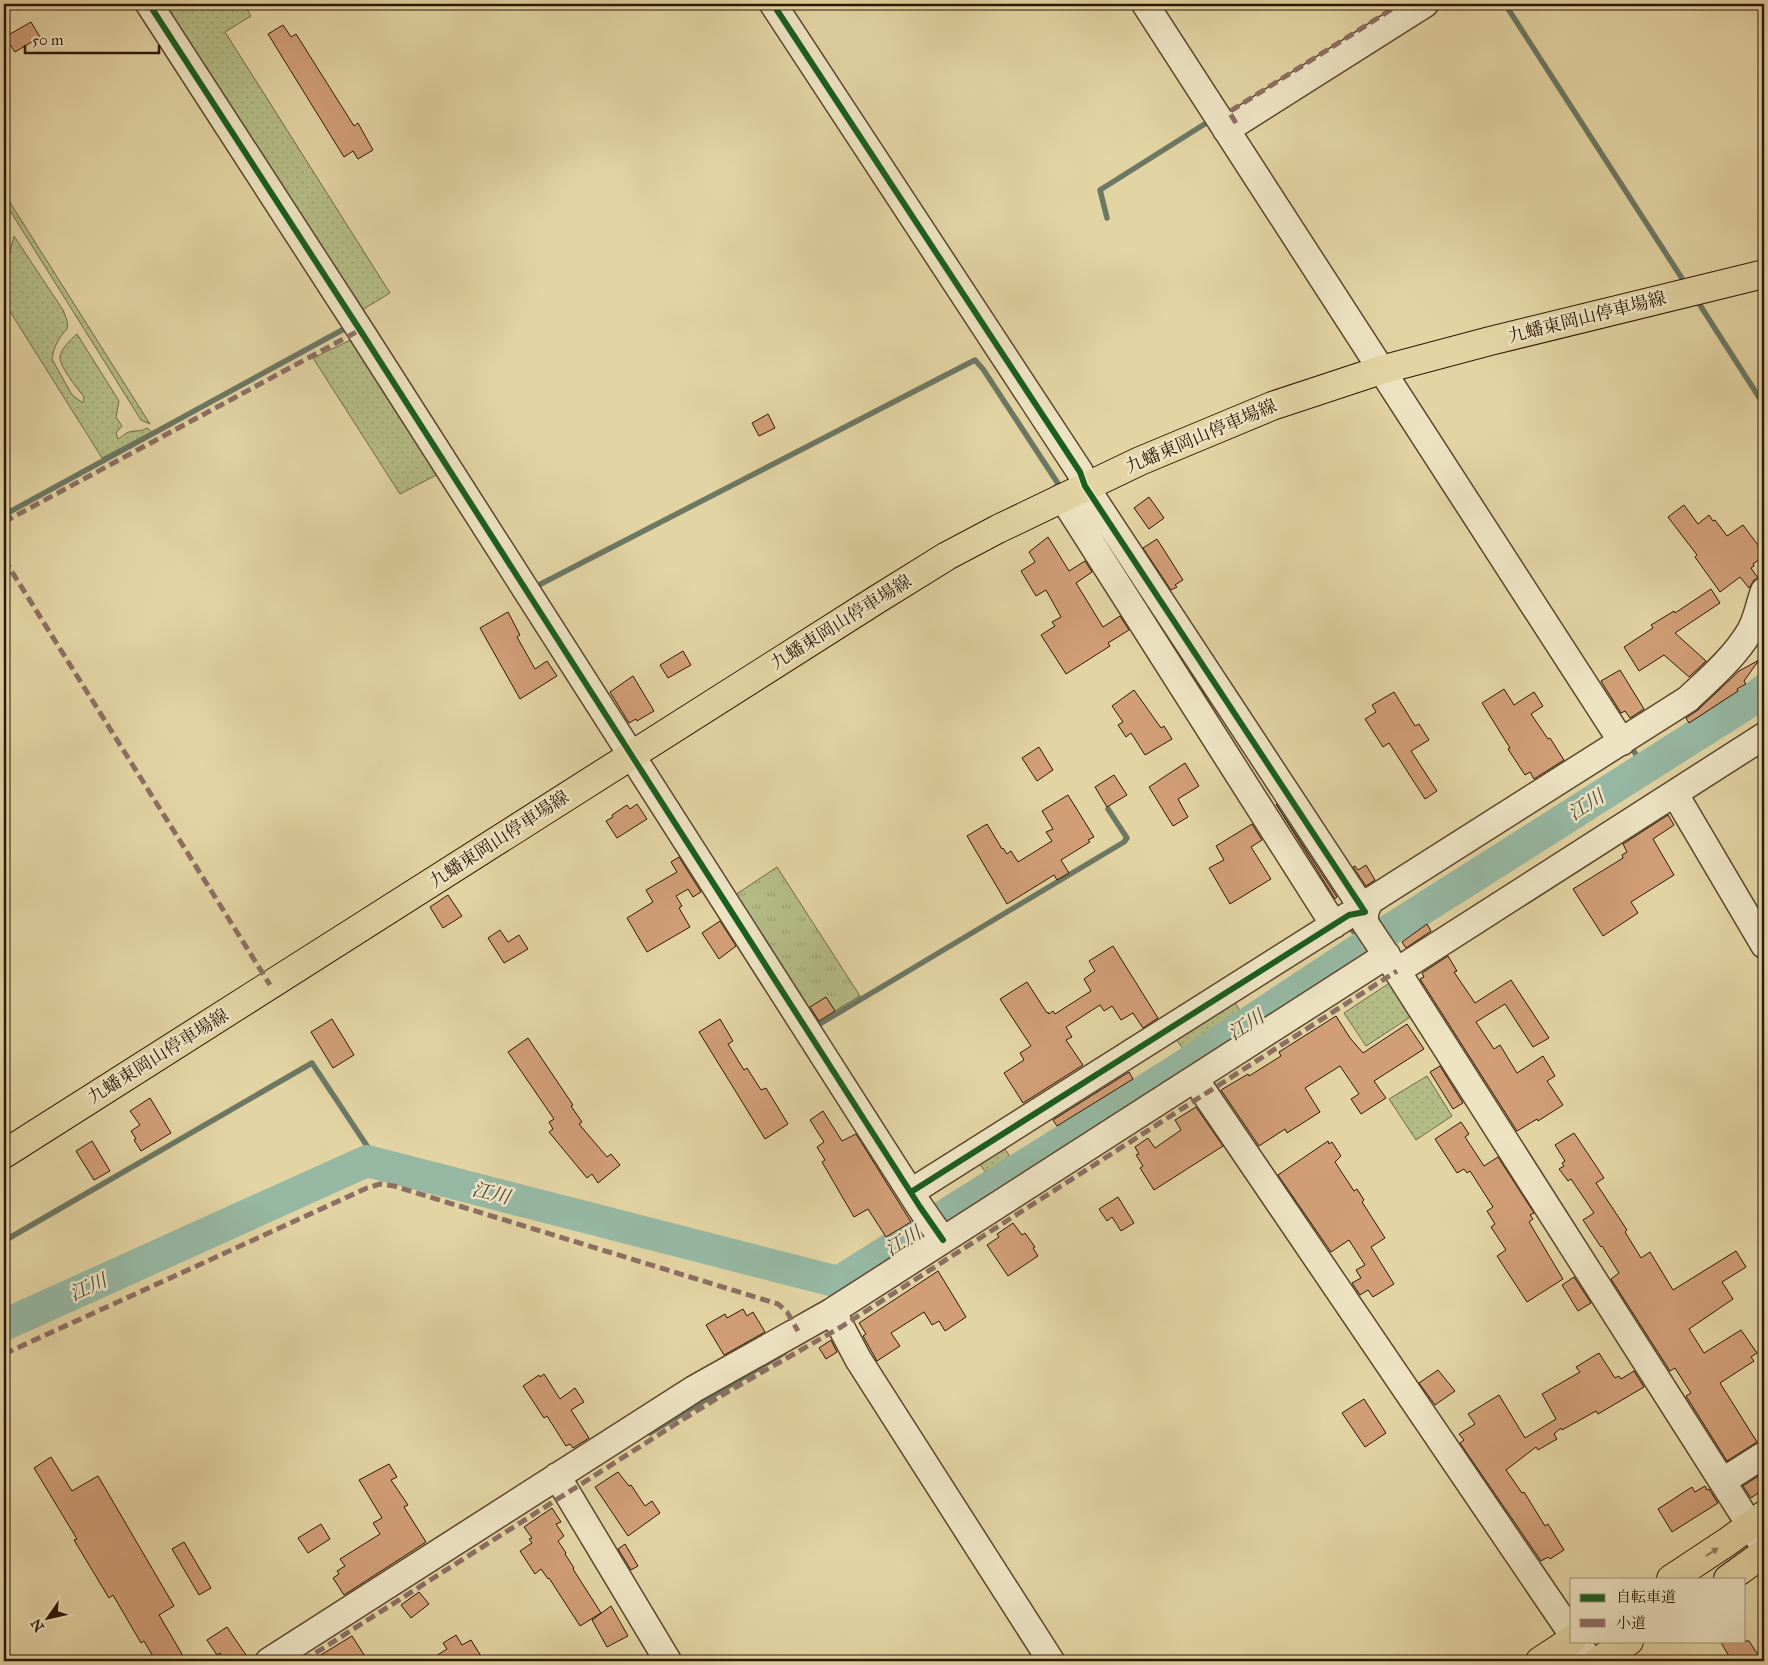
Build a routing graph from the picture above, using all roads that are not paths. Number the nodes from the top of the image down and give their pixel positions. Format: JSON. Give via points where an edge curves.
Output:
{"nodes":[{"id":1,"x":149,"y":4,"type":"edge"},
{"id":2,"x":773,"y":4,"type":"edge"},
{"id":3,"x":1145,"y":4,"type":"edge"},
{"id":4,"x":1425,"y":4,"type":"edge"},
{"id":5,"x":1393,"y":14,"type":"edge"},
{"id":6,"x":1230,"y":128,"type":"junction"},
{"id":7,"x":1764,"y":274,"type":"edge"},
{"id":8,"x":1381,"y":370,"type":"junction"},
{"id":9,"x":1073,"y":492,"type":"junction"},
{"id":10,"x":1764,"y":591,"type":"edge"},
{"id":11,"x":1764,"y":736,"type":"edge"},
{"id":12,"x":1622,"y":742,"type":"junction"},
{"id":13,"x":631,"y":754,"type":"junction"},
{"id":14,"x":1675,"y":794,"type":"junction"},
{"id":15,"x":1349,"y":920,"type":"junction"},
{"id":16,"x":1764,"y":945,"type":"edge"},
{"id":17,"x":1389,"y":958,"type":"junction"},
{"id":18,"x":1199,"y":1085,"type":"junction"},
{"id":19,"x":4,"y":1154,"type":"edge"},
{"id":20,"x":915,"y":1194,"type":"junction"},
{"id":21,"x":943,"y":1240,"type":"junction"},
{"id":22,"x":836,"y":1319,"type":"junction"},
{"id":23,"x":1764,"y":1455,"type":"edge"},
{"id":24,"x":1723,"y":1481,"type":"junction"},
{"id":25,"x":561,"y":1483,"type":"junction"},
{"id":26,"x":1760,"y":1529,"type":"edge"},
{"id":27,"x":1764,"y":1554,"type":"edge"},
{"id":28,"x":1673,"y":1578,"type":"edge"},
{"id":29,"x":1729,"y":1578,"type":"edge"},
{"id":30,"x":1570,"y":1631,"type":"edge"},
{"id":31,"x":1570,"y":1641,"type":"edge"},
{"id":32,"x":1577,"y":1642,"type":"edge"},
{"id":33,"x":1627,"y":1642,"type":"edge"},
{"id":34,"x":269,"y":1661,"type":"edge"},
{"id":35,"x":668,"y":1661,"type":"edge"},
{"id":36,"x":1051,"y":1661,"type":"edge"},
{"id":37,"x":1540,"y":1661,"type":"edge"},
{"id":38,"x":1590,"y":1661,"type":"edge"},
{"id":39,"x":1598,"y":1661,"type":"edge"}],
"edges":[{"from":1,"to":13,"type":"street"},
{"from":2,"to":9,"type":"street","via":[[1074,463]]},
{"from":3,"to":6,"type":"street"},
{"from":4,"to":5,"type":"street"},
{"from":5,"to":6,"type":"street"},
{"from":6,"to":8,"type":"street"},
{"from":7,"to":8,"type":"main road","name":"九蟠東岡山停車場線"},
{"from":8,"to":9,"type":"main road","name":"九蟠東岡山停車場線","via":[[1272,406]]},
{"from":8,"to":12,"type":"street"},
{"from":9,"to":13,"type":"main road","name":"九蟠東岡山停車場線","via":[[947,556]]},
{"from":9,"to":15,"type":"street"},
{"from":10,"to":12,"type":"street","via":[[1751,630],[1716,672],[1688,700]]},
{"from":11,"to":14,"type":"street"},
{"from":12,"to":15,"type":"street","via":[[1370,901]]},
{"from":13,"to":19,"type":"main road","name":"九蟠東岡山停車場線"},
{"from":13,"to":20,"type":"street"},
{"from":14,"to":16,"type":"street"},
{"from":14,"to":17,"type":"street"},
{"from":15,"to":17,"type":"street"},
{"from":15,"to":20,"type":"street"},
{"from":17,"to":18,"type":"street"},
{"from":17,"to":24,"type":"street"},
{"from":18,"to":21,"type":"street"},
{"from":18,"to":30,"type":"street"},
{"from":20,"to":21,"type":"street"},
{"from":21,"to":22,"type":"street"},
{"from":22,"to":25,"type":"street","via":[[694,1390]]},
{"from":22,"to":36,"type":"street","via":[[858,1359]]},
{"from":23,"to":24,"type":"street"},
{"from":24,"to":26,"type":"street"},
{"from":25,"to":34,"type":"street"},
{"from":25,"to":35,"type":"street"},
{"from":28,"to":26,"type":"main road","one_way":true},
{"from":27,"to":29,"type":"main road"},
{"from":31,"to":37,"type":"main road"},
{"from":32,"to":38,"type":"street"},
{"from":33,"to":39,"type":"main road"}]}
